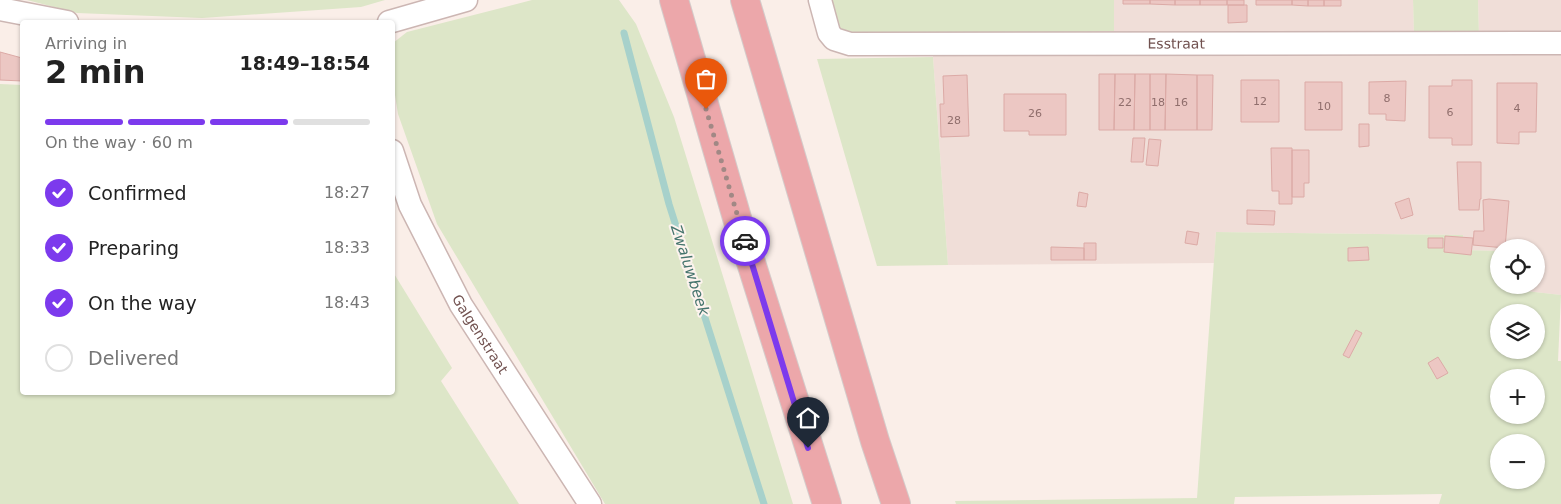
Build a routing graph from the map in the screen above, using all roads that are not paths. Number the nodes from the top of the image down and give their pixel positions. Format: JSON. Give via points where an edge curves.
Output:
{"nodes":[{"id":1,"x":466,"y":0,"type":"edge"},
{"id":2,"x":674,"y":0,"type":"edge"},
{"id":3,"x":745,"y":0,"type":"edge"},
{"id":4,"x":820,"y":0,"type":"edge"},
{"id":5,"x":0,"y":9,"type":"edge"},
{"id":6,"x":56,"y":20,"type":"edge"},
{"id":7,"x":395,"y":20,"type":"edge"},
{"id":8,"x":1561,"y":43,"type":"edge"},
{"id":9,"x":395,"y":160,"type":"edge"},
{"id":10,"x":590,"y":504,"type":"edge"},
{"id":11,"x":827,"y":504,"type":"edge"},
{"id":12,"x":896,"y":504,"type":"edge"}],
"edges":[{"from":1,"to":7,"type":"street"},
{"from":2,"to":11,"type":"highway","via":[[737,218]]},
{"from":3,"to":12,"type":"highway"},
{"from":4,"to":8,"type":"street","name":"Esstraat","via":[[829,33],[834,39],[850,44]]},
{"from":5,"to":6,"type":"street"},
{"from":9,"to":10,"type":"street","name":"Galgenstraat","via":[[410,205],[461,306]]}]}
